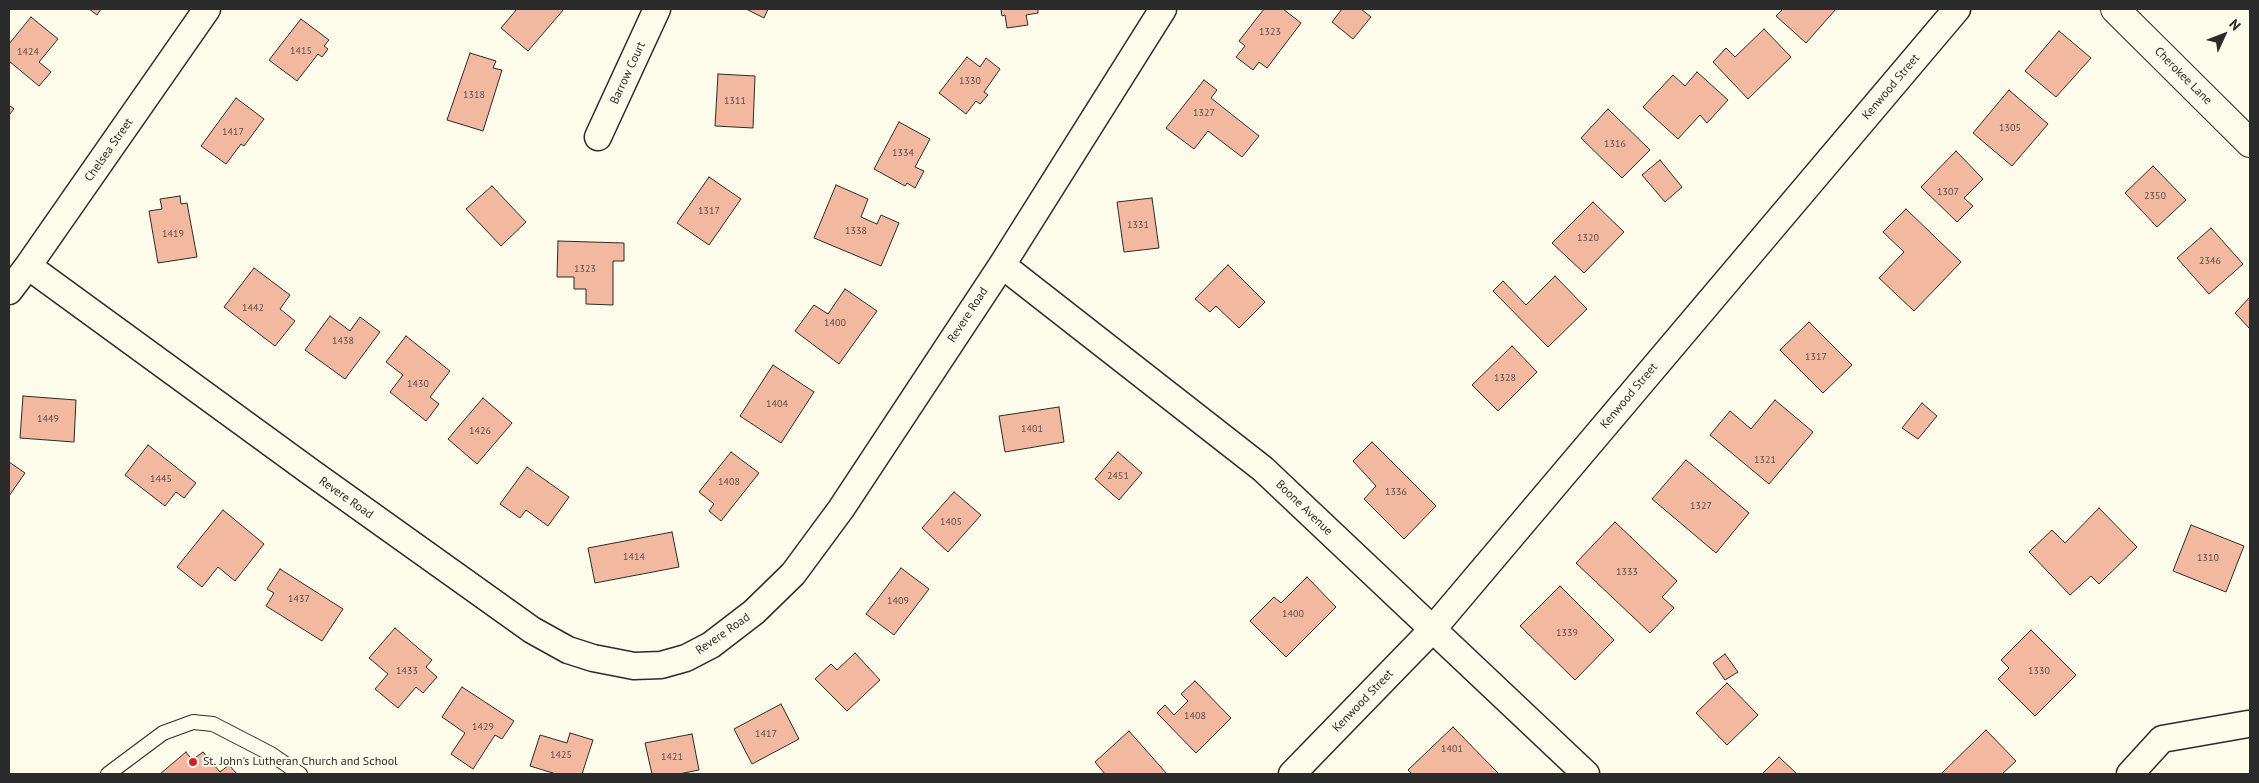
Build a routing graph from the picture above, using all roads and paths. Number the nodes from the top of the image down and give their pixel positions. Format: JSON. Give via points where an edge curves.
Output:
{"nodes":[{"id":1,"x":207,"y":9,"type":"edge"},
{"id":2,"x":658,"y":9,"type":"edge"},
{"id":3,"x":1164,"y":9,"type":"edge"},
{"id":4,"x":1957,"y":9,"type":"edge"},
{"id":5,"x":2115,"y":9,"type":"edge"},
{"id":6,"x":598,"y":137,"type":"dead end"},
{"id":7,"x":2250,"y":143,"type":"edge"},
{"id":8,"x":1002,"y":265,"type":"junction"},
{"id":9,"x":28,"y":266,"type":"junction"},
{"id":10,"x":9,"y":291,"type":"edge"},
{"id":11,"x":1432,"y":630,"type":"junction"},
{"id":12,"x":2248,"y":724,"type":"dead end"},
{"id":13,"x":108,"y":774,"type":"edge"},
{"id":14,"x":300,"y":774,"type":"edge"},
{"id":15,"x":1292,"y":774,"type":"edge"},
{"id":16,"x":1586,"y":774,"type":"edge"},
{"id":17,"x":2130,"y":774,"type":"edge"}],
"edges":[{"from":1,"to":9,"type":"street","name":"Chelsea Street"},
{"from":2,"to":6,"type":"street","name":"Barrow Court"},
{"from":3,"to":8,"type":"street","name":"Revere Road"},
{"from":4,"to":11,"type":"street","name":"Kenwood Street"},
{"from":5,"to":7,"type":"street","name":"Cherokee Lane"},
{"from":8,"to":9,"type":"street","name":"Revere Road","via":[[841,509],[793,574],[754,612],[711,646],[661,665],[634,666],[568,650],[532,630]]},
{"from":8,"to":11,"type":"street","name":"Boone Avenue","via":[[1263,469]]},
{"from":9,"to":10,"type":"street","name":"Chelsea Street"},
{"from":11,"to":15,"type":"street","name":"Kenwood Street"},
{"from":11,"to":16,"type":"street","name":"Boone Avenue"},
{"from":12,"to":17,"type":"street","via":[[2162,739]]},
{"from":13,"to":14,"type":"lane","via":[[162,733],[194,722],[212,724],[271,754]]}]}
